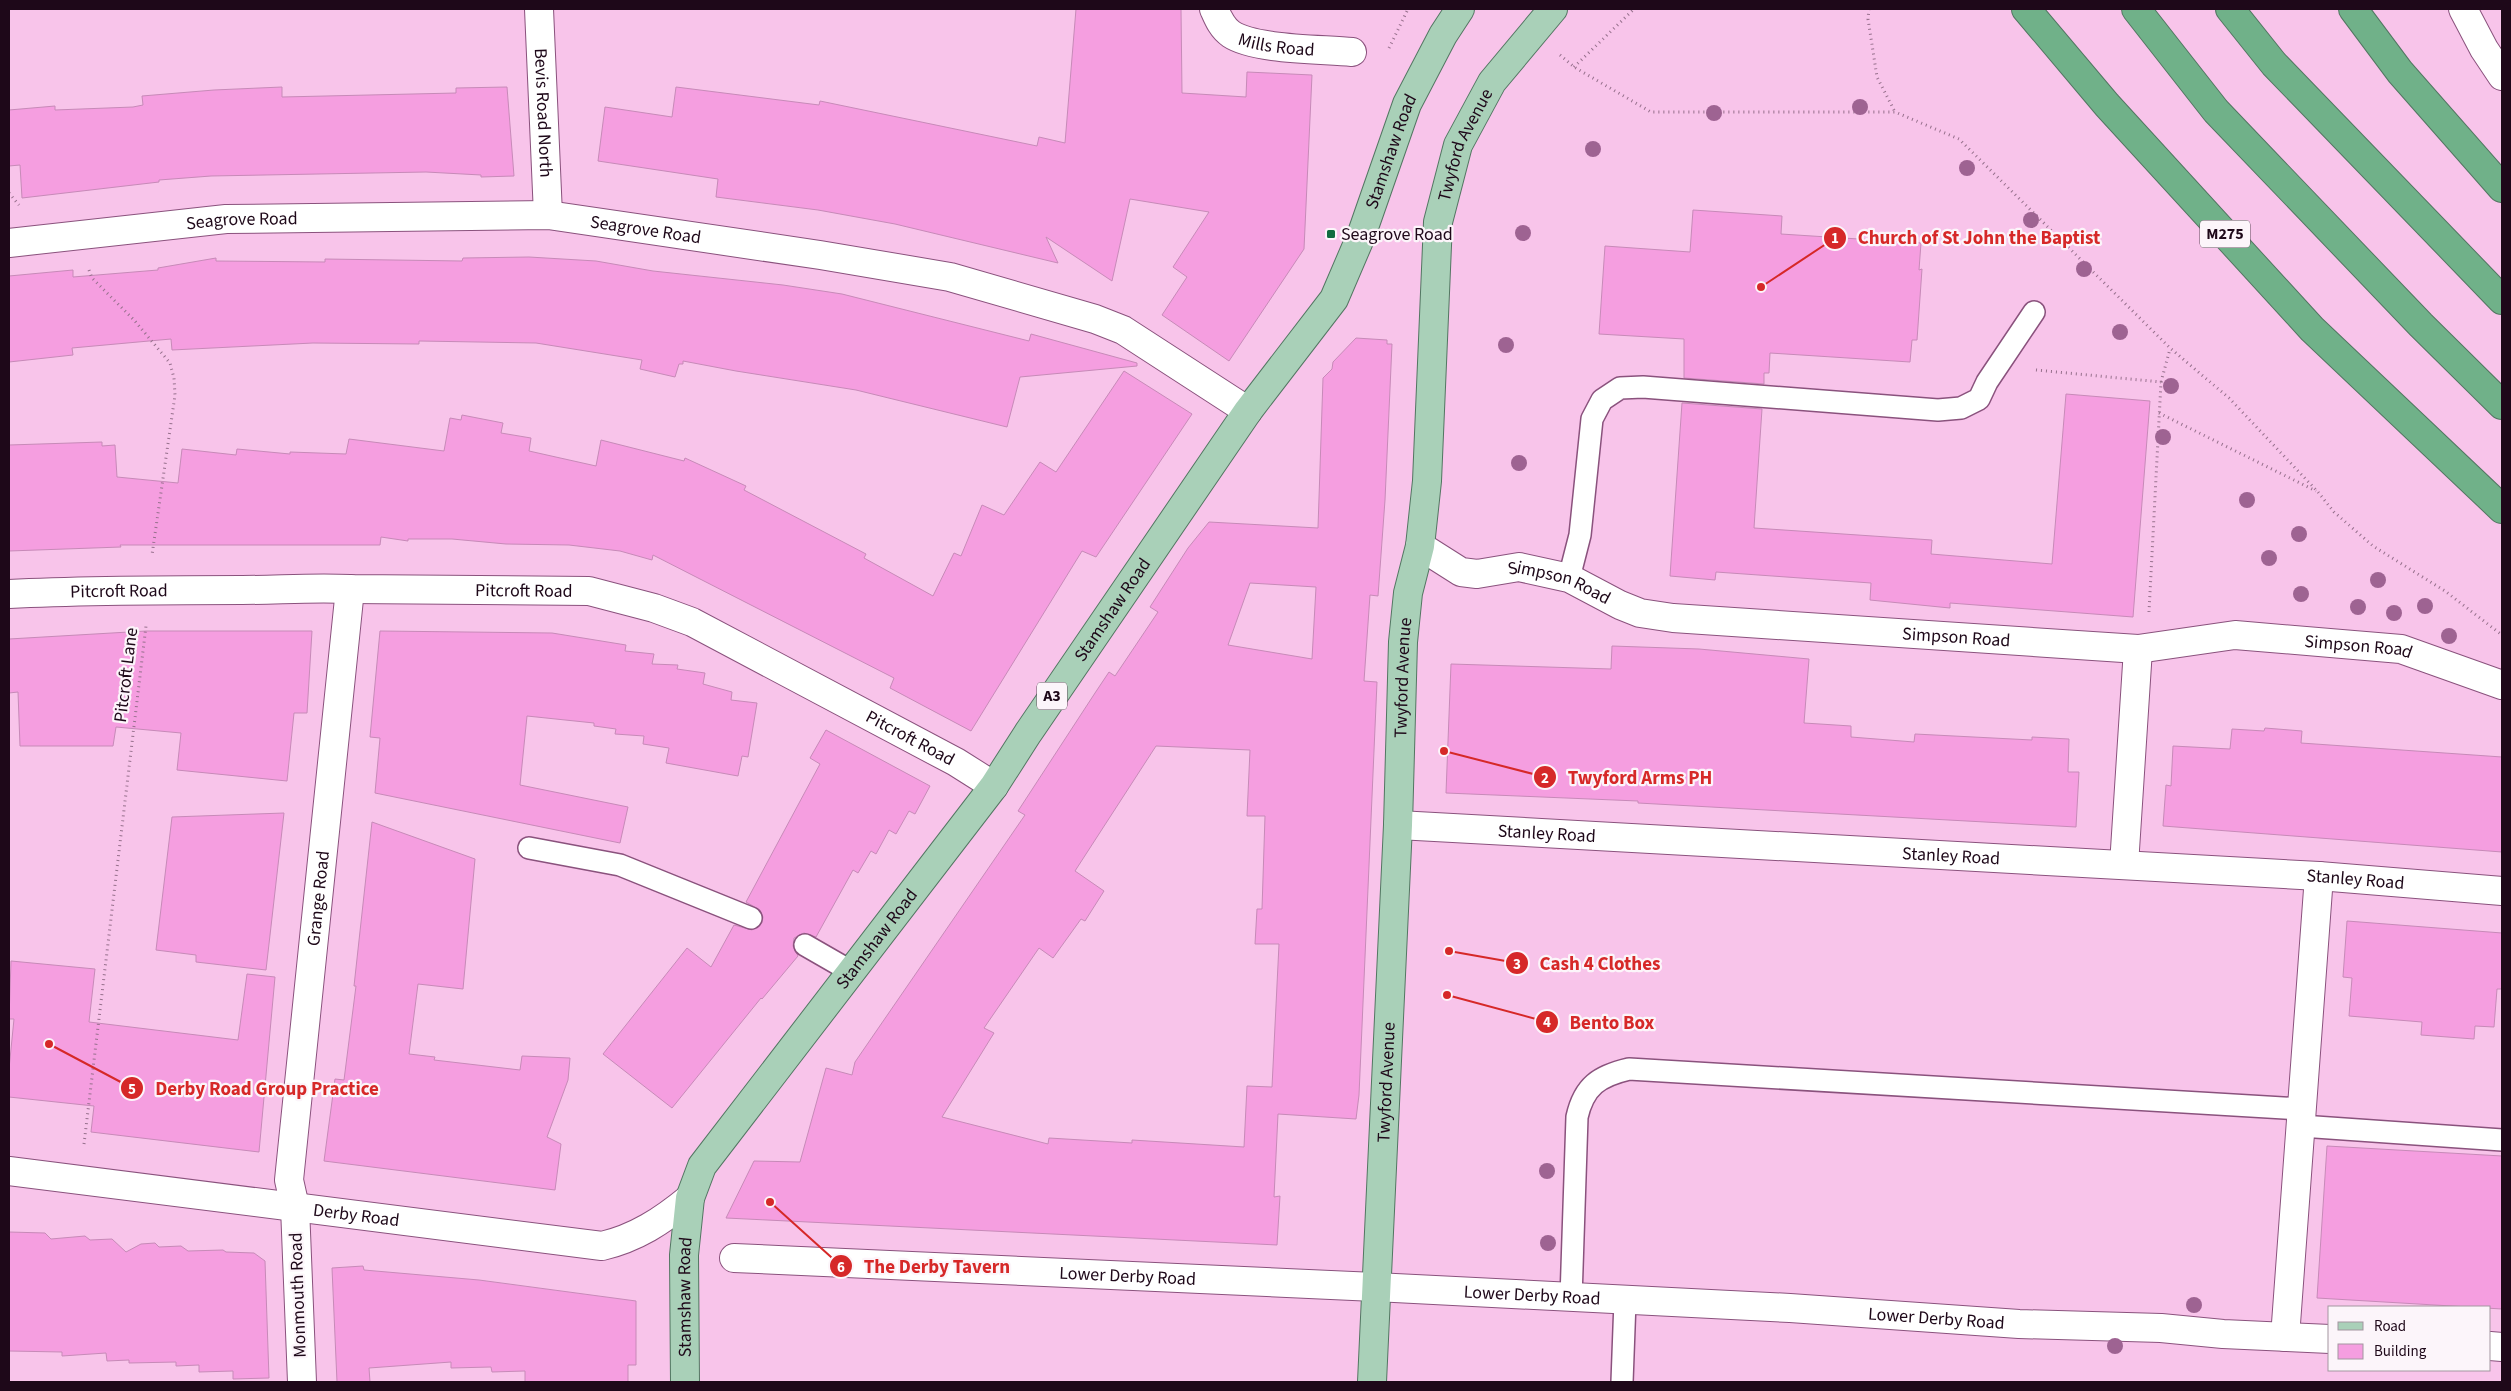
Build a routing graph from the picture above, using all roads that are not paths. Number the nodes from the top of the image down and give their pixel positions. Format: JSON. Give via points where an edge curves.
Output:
{"nodes":[{"id":1,"x":539,"y":9,"type":"edge"},
{"id":2,"x":1214,"y":9,"type":"edge"},
{"id":3,"x":1460,"y":9,"type":"edge"},
{"id":4,"x":1553,"y":9,"type":"edge"},
{"id":5,"x":2026,"y":9,"type":"edge"},
{"id":6,"x":2136,"y":9,"type":"edge"},
{"id":7,"x":2230,"y":9,"type":"edge"},
{"id":8,"x":2353,"y":9,"type":"edge"},
{"id":9,"x":2464,"y":9,"type":"edge"},
{"id":10,"x":1352,"y":52,"type":"dead end"},
{"id":11,"x":2502,"y":76,"type":"edge"},
{"id":12,"x":2502,"y":188,"type":"edge"},
{"id":13,"x":548,"y":215,"type":"junction"},
{"id":14,"x":9,"y":243,"type":"edge"},
{"id":15,"x":2502,"y":300,"type":"edge"},
{"id":16,"x":2034,"y":312,"type":"dead end"},
{"id":17,"x":2502,"y":405,"type":"edge"},
{"id":18,"x":1248,"y":411,"type":"junction"},
{"id":19,"x":2502,"y":509,"type":"edge"},
{"id":20,"x":1420,"y":546,"type":"junction"},
{"id":21,"x":1569,"y":578,"type":"junction"},
{"id":22,"x":350,"y":589,"type":"junction"},
{"id":23,"x":9,"y":594,"type":"edge"},
{"id":24,"x":2142,"y":648,"type":"junction"},
{"id":25,"x":2502,"y":685,"type":"edge"},
{"id":26,"x":994,"y":786,"type":"junction"},
{"id":27,"x":1398,"y":825,"type":"junction"},
{"id":28,"x":529,"y":848,"type":"dead end"},
{"id":29,"x":2124,"y":866,"type":"junction"},
{"id":30,"x":2319,"y":876,"type":"junction"},
{"id":31,"x":2502,"y":892,"type":"edge"},
{"id":32,"x":751,"y":918,"type":"dead end"},
{"id":33,"x":805,"y":945,"type":"dead end"},
{"id":34,"x":852,"y":972,"type":"junction"},
{"id":35,"x":2302,"y":1117,"type":"junction"},
{"id":36,"x":2502,"y":1140,"type":"edge"},
{"id":37,"x":9,"y":1172,"type":"edge"},
{"id":38,"x":690,"y":1198,"type":"junction"},
{"id":39,"x":295,"y":1207,"type":"junction"},
{"id":40,"x":734,"y":1258,"type":"dead end"},
{"id":41,"x":1375,"y":1287,"type":"junction"},
{"id":42,"x":1571,"y":1298,"type":"junction"},
{"id":43,"x":1626,"y":1301,"type":"junction"},
{"id":44,"x":2285,"y":1337,"type":"junction"},
{"id":45,"x":2328,"y":1339,"type":"edge"},
{"id":46,"x":302,"y":1382,"type":"edge"},
{"id":47,"x":685,"y":1382,"type":"edge"},
{"id":48,"x":1372,"y":1382,"type":"edge"},
{"id":49,"x":1622,"y":1382,"type":"edge"}],
"edges":[{"from":1,"to":13,"type":"street","name":"Bevis Road North"},
{"from":2,"to":10,"type":"street","name":"Mills Road","via":[[1219,21],[1231,34],[1247,40]]},
{"from":3,"to":18,"type":"main road","name":"Stamshaw Road","number":"A3","via":[[1407,104],[1361,236],[1334,299]]},
{"from":4,"to":20,"type":"main road","name":"Twyford Avenue","via":[[1492,82],[1458,146],[1438,222],[1427,481]]},
{"from":5,"to":19,"type":"highway","number":"M275","via":[[2107,105],[2312,329]]},
{"from":6,"to":17,"type":"highway","via":[[2216,111]]},
{"from":7,"to":15,"type":"highway","via":[[2274,64]]},
{"from":8,"to":12,"type":"highway","via":[[2400,72]]},
{"from":9,"to":11,"type":"street"},
{"from":13,"to":14,"type":"street","name":"Seagrove Road","via":[[226,219]]},
{"from":13,"to":18,"type":"street","name":"Seagrove Road","via":[[950,277],[1123,330]]},
{"from":16,"to":21,"type":"lane","via":[[1979,399],[1961,408],[1938,410],[1643,387],[1620,388],[1602,400],[1592,419],[1580,535]]},
{"from":18,"to":26,"type":"main road","name":"Stamshaw Road","number":"A3"},
{"from":20,"to":21,"type":"street","name":"Simpson Road","via":[[1461,572],[1477,574],[1519,568]]},
{"from":20,"to":27,"type":"main road","name":"Twyford Avenue","via":[[1408,593],[1403,642]]},
{"from":21,"to":24,"type":"street","name":"Simpson Road","via":[[1620,606],[1674,618]]},
{"from":22,"to":23,"type":"street","name":"Pitcroft Road","via":[[114,589]]},
{"from":22,"to":26,"type":"street","name":"Pitcroft Road","via":[[589,591],[639,604],[692,622],[947,757]]},
{"from":22,"to":39,"type":"street","name":"Grange Road","via":[[289,1180]]},
{"from":24,"to":25,"type":"street","name":"Simpson Road","via":[[2235,635],[2401,649]]},
{"from":24,"to":29,"type":"street"},
{"from":26,"to":34,"type":"main road","name":"Stamshaw Road","number":"A3"},
{"from":27,"to":29,"type":"street","name":"Stanley Road"},
{"from":27,"to":41,"type":"main road","name":"Twyford Avenue"},
{"from":28,"to":32,"type":"lane","via":[[620,865]]},
{"from":29,"to":30,"type":"street","name":"Stanley Road"},
{"from":30,"to":31,"type":"street","name":"Stanley Road"},
{"from":30,"to":35,"type":"street"},
{"from":33,"to":34,"type":"lane"},
{"from":34,"to":38,"type":"main road","name":"Stamshaw Road","number":"A3","via":[[702,1166]]},
{"from":35,"to":36,"type":"lane"},
{"from":35,"to":42,"type":"lane","via":[[1629,1069],[1611,1073],[1593,1083],[1581,1099],[1577,1117]]},
{"from":35,"to":44,"type":"street"},
{"from":37,"to":39,"type":"street","name":"Derby Road"},
{"from":38,"to":39,"type":"street","name":"Derby Road","via":[[627,1240],[602,1246]]},
{"from":38,"to":47,"type":"main road","name":"Stamshaw Road","number":"A3","via":[[684,1255]]},
{"from":39,"to":46,"type":"street","name":"Monmouth Road"},
{"from":40,"to":41,"type":"street","name":"Lower Derby Road"},
{"from":41,"to":42,"type":"street","name":"Lower Derby Road"},
{"from":41,"to":48,"type":"main road","name":"Twyford Avenue"},
{"from":42,"to":43,"type":"street","name":"Lower Derby Road"},
{"from":43,"to":44,"type":"street","name":"Lower Derby Road"},
{"from":43,"to":49,"type":"lane"},
{"from":44,"to":45,"type":"street","name":"Lower Derby Road"}]}
